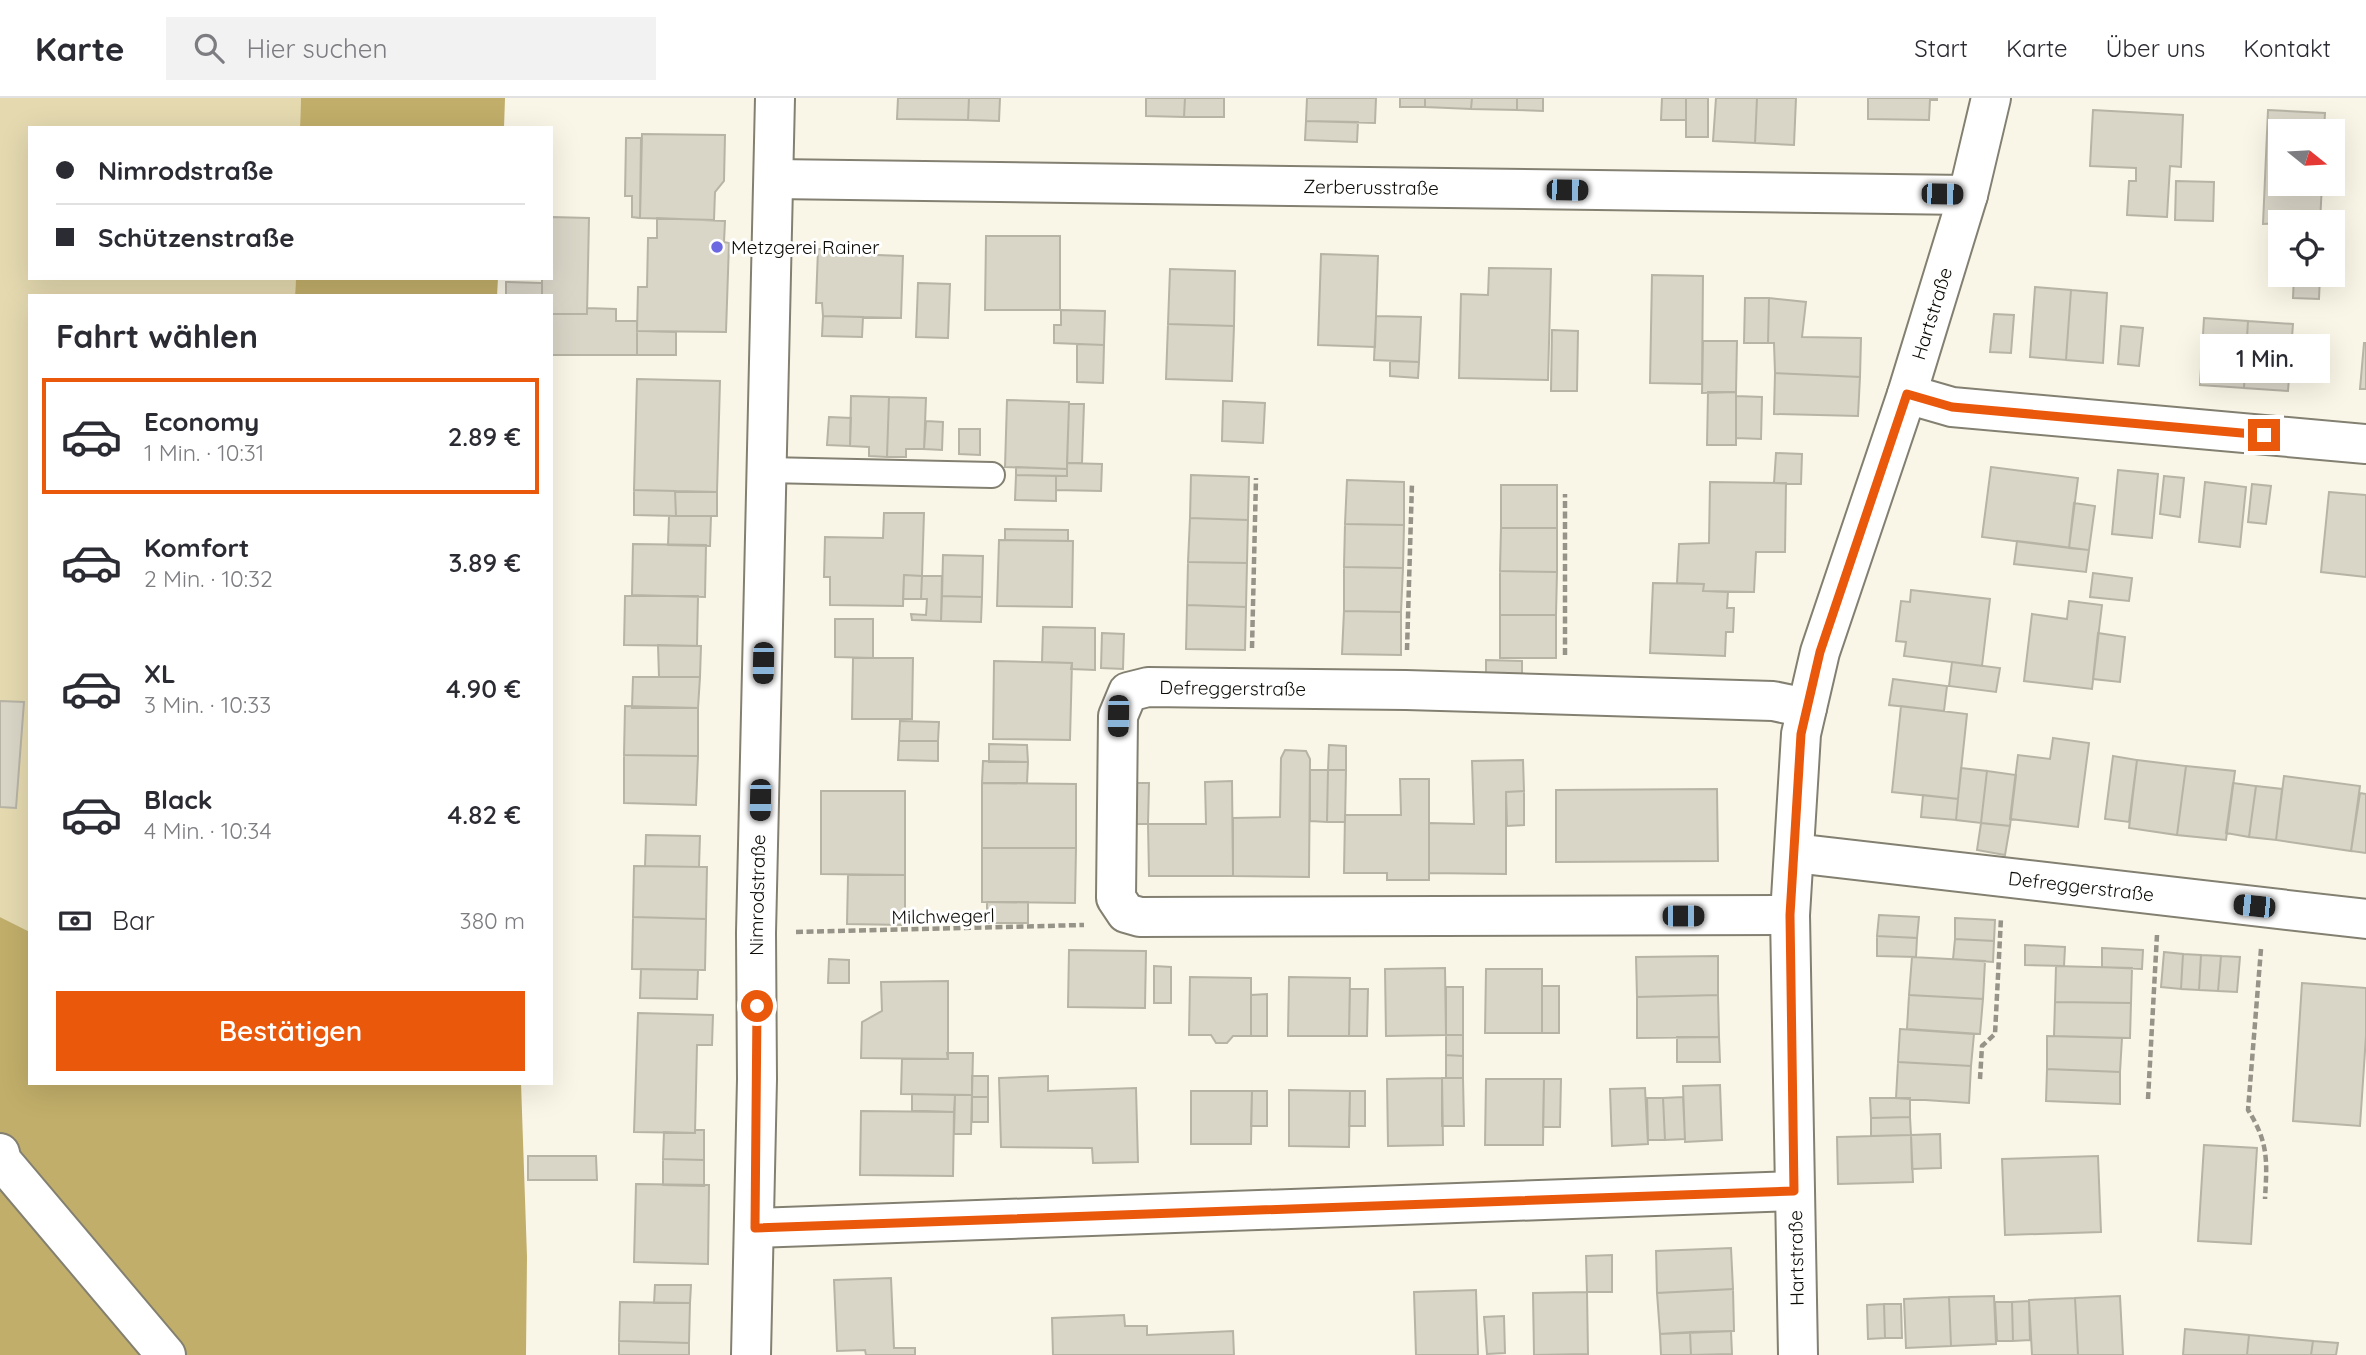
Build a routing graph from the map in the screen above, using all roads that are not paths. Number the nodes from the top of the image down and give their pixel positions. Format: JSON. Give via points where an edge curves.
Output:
{"nodes":[{"id":1,"x":775,"y":98,"type":"edge"},
{"id":2,"x":1991,"y":98,"type":"edge"},
{"id":3,"x":774,"y":179,"type":"junction"},
{"id":4,"x":1968,"y":195,"type":"junction"},
{"id":5,"x":1907,"y":394,"type":"junction"},
{"id":6,"x":2366,"y":444,"type":"edge"},
{"id":7,"x":766,"y":470,"type":"junction"},
{"id":8,"x":992,"y":475,"type":"dead end"},
{"id":9,"x":1807,"y":708,"type":"junction"},
{"id":10,"x":1794,"y":852,"type":"junction"},
{"id":11,"x":1790,"y":915,"type":"junction"},
{"id":12,"x":2366,"y":919,"type":"edge"},
{"id":13,"x":0,"y":1153,"type":"edge"},
{"id":14,"x":1794,"y":1191,"type":"junction"},
{"id":15,"x":755,"y":1228,"type":"junction"},
{"id":16,"x":166,"y":1355,"type":"edge"},
{"id":17,"x":751,"y":1355,"type":"edge"},
{"id":18,"x":1798,"y":1355,"type":"edge"}],
"edges":[{"from":1,"to":3,"type":"street","name":"Nimrodstraße"},
{"from":2,"to":4,"type":"street","name":"Hartstraße"},
{"from":3,"to":4,"type":"street","name":"Zerberusstraße"},
{"from":3,"to":7,"type":"street","name":"Nimrodstraße"},
{"from":4,"to":5,"type":"street","name":"Hartstraße"},
{"from":5,"to":6,"type":"street","via":[[1952,407]]},
{"from":5,"to":9,"type":"street","name":"Hartstraße","via":[[1820,652]]},
{"from":7,"to":8,"type":"lane"},
{"from":7,"to":15,"type":"street","name":"Nimrodstraße"},
{"from":9,"to":10,"type":"street","name":"Hartstraße","via":[[1801,734]]},
{"from":9,"to":11,"type":"street","name":"Defreggerstraße","via":[[1773,701],[1564,694],[1148,687],[1128,692],[1118,716],[1116,898],[1126,913],[1140,918]]},
{"from":10,"to":11,"type":"street","name":"Hartstraße"},
{"from":10,"to":12,"type":"street","name":"Defreggerstraße"},
{"from":11,"to":14,"type":"street","name":"Hartstraße"},
{"from":13,"to":16,"type":"street","via":[[2,1161]]},
{"from":14,"to":15,"type":"street"},
{"from":14,"to":18,"type":"street","name":"Hartstraße"},
{"from":15,"to":17,"type":"street","name":"Nimrodstraße"}]}
